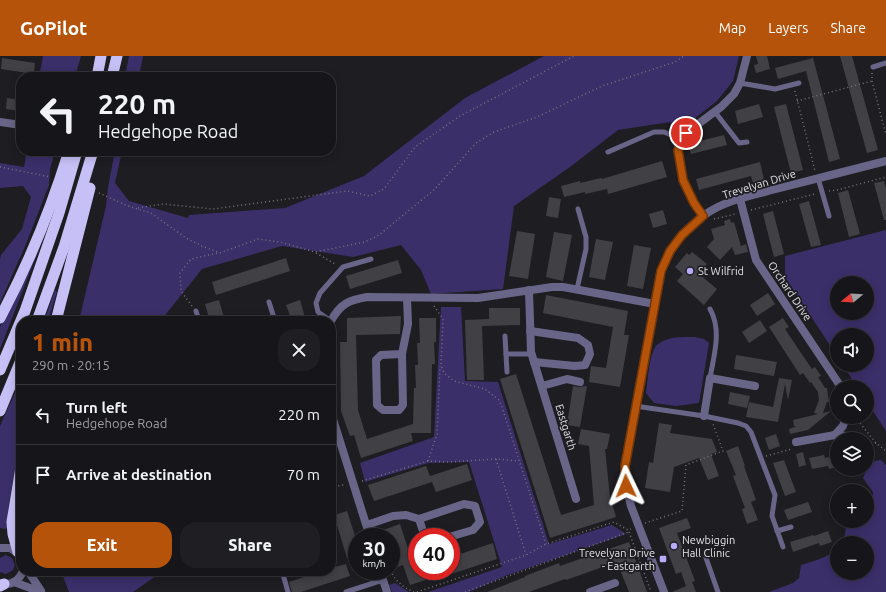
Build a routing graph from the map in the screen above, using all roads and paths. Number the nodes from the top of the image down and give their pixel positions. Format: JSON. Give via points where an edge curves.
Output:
{"nodes":[{"id":1,"x":101,"y":56,"type":"edge"},
{"id":2,"x":117,"y":56,"type":"edge"},
{"id":3,"x":574,"y":56,"type":"edge"},
{"id":4,"x":684,"y":56,"type":"edge"},
{"id":5,"x":747,"y":56,"type":"edge"},
{"id":6,"x":886,"y":63,"type":"edge"},
{"id":7,"x":873,"y":67,"type":"joint"},
{"id":8,"x":98,"y":72,"type":"edge"},
{"id":9,"x":115,"y":72,"type":"edge"},
{"id":10,"x":872,"y":81,"type":"junction"},
{"id":11,"x":740,"y":83,"type":"junction"},
{"id":12,"x":799,"y":83,"type":"dead end"},
{"id":13,"x":793,"y":85,"type":"junction"},
{"id":14,"x":797,"y":101,"type":"junction"},
{"id":15,"x":715,"y":112,"type":"junction"},
{"id":16,"x":0,"y":122,"type":"edge"},
{"id":17,"x":16,"y":124,"type":"edge"},
{"id":18,"x":886,"y":135,"type":"edge"},
{"id":19,"x":683,"y":140,"type":"junction"},
{"id":20,"x":747,"y":142,"type":"dead end"},
{"id":21,"x":608,"y":152,"type":"dead end"},
{"id":22,"x":68,"y":156,"type":"edge"},
{"id":23,"x":76,"y":156,"type":"edge"},
{"id":24,"x":91,"y":156,"type":"edge"},
{"id":25,"x":99,"y":156,"type":"edge"},
{"id":26,"x":886,"y":161,"type":"edge"},
{"id":27,"x":0,"y":167,"type":"edge"},
{"id":28,"x":52,"y":177,"type":"dead end"},
{"id":29,"x":886,"y":177,"type":"edge"},
{"id":30,"x":818,"y":178,"type":"junction"},
{"id":31,"x":97,"y":192,"type":"dead end"},
{"id":32,"x":822,"y":192,"type":"junction"},
{"id":33,"x":740,"y":199,"type":"junction"},
{"id":34,"x":137,"y":208,"type":"junction"},
{"id":35,"x":578,"y":209,"type":"dead end"},
{"id":36,"x":743,"y":212,"type":"junction"},
{"id":37,"x":703,"y":216,"type":"junction"},
{"id":38,"x":829,"y":216,"type":"dead end"},
{"id":39,"x":316,"y":252,"type":"junction"},
{"id":40,"x":220,"y":253,"type":"junction"},
{"id":41,"x":371,"y":259,"type":"dead end"},
{"id":42,"x":342,"y":268,"type":"junction"},
{"id":43,"x":577,"y":289,"type":"junction"},
{"id":44,"x":529,"y":290,"type":"junction"},
{"id":45,"x":407,"y":298,"type":"junction"},
{"id":46,"x":428,"y":298,"type":"junction"},
{"id":47,"x":269,"y":302,"type":"dead end"},
{"id":48,"x":654,"y":304,"type":"junction"},
{"id":49,"x":710,"y":309,"type":"dead end"},
{"id":50,"x":196,"y":311,"type":"joint"},
{"id":51,"x":23,"y":316,"type":"edge"},
{"id":52,"x":39,"y":316,"type":"edge"},
{"id":53,"x":57,"y":316,"type":"edge"},
{"id":54,"x":198,"y":316,"type":"edge"},
{"id":55,"x":273,"y":316,"type":"edge"},
{"id":56,"x":324,"y":316,"type":"edge"},
{"id":57,"x":334,"y":316,"type":"edge"},
{"id":58,"x":0,"y":318,"type":"edge"},
{"id":59,"x":530,"y":331,"type":"junction"},
{"id":60,"x":16,"y":332,"type":"edge"},
{"id":61,"x":505,"y":336,"type":"dead end"},
{"id":62,"x":402,"y":354,"type":"junction"},
{"id":63,"x":506,"y":354,"type":"junction"},
{"id":64,"x":533,"y":358,"type":"junction"},
{"id":65,"x":441,"y":365,"type":"junction"},
{"id":66,"x":0,"y":370,"type":"edge"},
{"id":67,"x":16,"y":372,"type":"edge"},
{"id":68,"x":507,"y":372,"type":"dead end"},
{"id":69,"x":710,"y":378,"type":"junction"},
{"id":70,"x":836,"y":380,"type":"edge"},
{"id":71,"x":580,"y":382,"type":"dead end"},
{"id":72,"x":542,"y":386,"type":"junction"},
{"id":73,"x":755,"y":386,"type":"dead end"},
{"id":74,"x":635,"y":406,"type":"junction"},
{"id":75,"x":0,"y":411,"type":"edge"},
{"id":76,"x":707,"y":416,"type":"junction"},
{"id":77,"x":861,"y":424,"type":"edge"},
{"id":78,"x":336,"y":428,"type":"edge"},
{"id":79,"x":830,"y":436,"type":"edge"},
{"id":80,"x":876,"y":443,"type":"joint"},
{"id":81,"x":796,"y":445,"type":"joint"},
{"id":82,"x":886,"y":451,"type":"edge"},
{"id":83,"x":761,"y":458,"type":"junction"},
{"id":84,"x":496,"y":459,"type":"junction"},
{"id":85,"x":428,"y":461,"type":"junction"},
{"id":86,"x":519,"y":462,"type":"junction"},
{"id":87,"x":354,"y":484,"type":"junction"},
{"id":88,"x":336,"y":486,"type":"edge"},
{"id":89,"x":16,"y":498,"type":"edge"},
{"id":90,"x":576,"y":499,"type":"dead end"},
{"id":91,"x":419,"y":520,"type":"junction"},
{"id":92,"x":367,"y":525,"type":"junction"},
{"id":93,"x":639,"y":526,"type":"junction"},
{"id":94,"x":791,"y":527,"type":"dead end"},
{"id":95,"x":368,"y":528,"type":"edge"},
{"id":96,"x":422,"y":528,"type":"edge"},
{"id":97,"x":629,"y":531,"type":"junction"},
{"id":98,"x":777,"y":532,"type":"junction"},
{"id":99,"x":460,"y":534,"type":"edge"},
{"id":100,"x":16,"y":543,"type":"edge"},
{"id":101,"x":546,"y":544,"type":"junction"},
{"id":102,"x":2,"y":547,"type":"edge"},
{"id":103,"x":783,"y":547,"type":"dead end"},
{"id":104,"x":16,"y":552,"type":"edge"},
{"id":105,"x":526,"y":555,"type":"junction"},
{"id":106,"x":706,"y":558,"type":"dead end"},
{"id":107,"x":21,"y":576,"type":"edge"},
{"id":108,"x":31,"y":576,"type":"edge"},
{"id":109,"x":283,"y":576,"type":"edge"},
{"id":110,"x":383,"y":580,"type":"joint"},
{"id":111,"x":396,"y":580,"type":"edge"},
{"id":112,"x":615,"y":583,"type":"dead end"},
{"id":113,"x":4,"y":584,"type":"edge"},
{"id":114,"x":41,"y":592,"type":"edge"},
{"id":115,"x":288,"y":592,"type":"edge"},
{"id":116,"x":346,"y":592,"type":"edge"},
{"id":117,"x":387,"y":592,"type":"edge"},
{"id":118,"x":414,"y":592,"type":"edge"},
{"id":119,"x":417,"y":592,"type":"edge"},
{"id":120,"x":465,"y":592,"type":"edge"},
{"id":121,"x":590,"y":592,"type":"edge"},
{"id":122,"x":651,"y":592,"type":"edge"},
{"id":123,"x":664,"y":592,"type":"edge"},
{"id":124,"x":718,"y":592,"type":"edge"}],
"edges":[{"from":1,"to":8,"type":"highway"},
{"from":2,"to":9,"type":"highway"},
{"from":3,"to":34,"type":"path","via":[[460,116],[415,147],[384,189],[370,196],[347,191],[213,209],[163,204]]},
{"from":4,"to":39,"type":"path","via":[[675,62],[602,86],[537,117],[494,132],[476,143],[435,188],[379,235],[365,242]]},
{"from":5,"to":11,"type":"street"},
{"from":6,"to":7,"type":"lane"},
{"from":7,"to":10,"type":"path"},
{"from":10,"to":14,"type":"path"},
{"from":10,"to":18,"type":"path"},
{"from":11,"to":13,"type":"lane","via":[[775,90]]},
{"from":11,"to":15,"type":"street","via":[[734,94]]},
{"from":12,"to":13,"type":"lane"},
{"from":13,"to":14,"type":"path"},
{"from":14,"to":30,"type":"path"},
{"from":15,"to":19,"type":"street","via":[[686,133]]},
{"from":15,"to":20,"type":"lane","via":[[739,143]]},
{"from":16,"to":17,"type":"street"},
{"from":19,"to":21,"type":"lane","via":[[664,132],[654,132]]},
{"from":19,"to":37,"type":"street","via":[[678,150],[683,180]]},
{"from":22,"to":58,"type":"highway","via":[[37,237]]},
{"from":23,"to":51,"type":"highway","via":[[59,213]]},
{"from":24,"to":52,"type":"highway","via":[[64,247]]},
{"from":25,"to":53,"type":"highway"},
{"from":26,"to":30,"type":"street","name":"Trevelyan Drive"},
{"from":27,"to":28,"type":"path"},
{"from":29,"to":32,"type":"path"},
{"from":30,"to":32,"type":"lane"},
{"from":30,"to":33,"type":"street","name":"Trevelyan Drive"},
{"from":31,"to":34,"type":"path"},
{"from":32,"to":36,"type":"path"},
{"from":32,"to":38,"type":"lane"},
{"from":33,"to":36,"type":"street","name":"Orchard Drive"},
{"from":33,"to":37,"type":"street","name":"Trevelyan Drive"},
{"from":34,"to":40,"type":"path","via":[[151,213],[186,238]]},
{"from":35,"to":43,"type":"lane","via":[[586,237],[586,249]]},
{"from":36,"to":37,"type":"path","via":[[711,220]]},
{"from":36,"to":70,"type":"street","name":"Orchard Drive","via":[[756,260]]},
{"from":37,"to":48,"type":"street","name":"Trevelyan Drive","via":[[682,235],[670,251],[661,271]]},
{"from":39,"to":40,"type":"path","via":[[258,239]]},
{"from":39,"to":42,"type":"path"},
{"from":40,"to":50,"type":"path","via":[[191,259],[180,273],[181,291]]},
{"from":41,"to":42,"type":"lane"},
{"from":42,"to":56,"type":"lane","via":[[320,293],[316,303],[318,312]]},
{"from":43,"to":44,"type":"street","via":[[552,287]]},
{"from":43,"to":48,"type":"street"},
{"from":44,"to":46,"type":"street","via":[[478,298]]},
{"from":44,"to":59,"type":"street","name":"Eastgarth"},
{"from":45,"to":46,"type":"street"},
{"from":45,"to":57,"type":"street","via":[[367,297],[351,300],[336,311]]},
{"from":45,"to":62,"type":"street","via":[[408,324]]},
{"from":46,"to":65,"type":"path","via":[[443,319]]},
{"from":47,"to":55,"type":"lane"},
{"from":48,"to":74,"type":"street","name":"Trevelyan Drive"},
{"from":49,"to":69,"type":"lane","via":[[717,330]]},
{"from":50,"to":54,"type":"lane"},
{"from":59,"to":64,"type":"street","name":"Eastgarth"},
{"from":59,"to":64,"type":"street","via":[[578,338],[588,345],[590,354],[585,365],[575,366]]},
{"from":60,"to":66,"type":"highway"},
{"from":61,"to":63,"type":"lane"},
{"from":62,"to":62,"type":"street","via":[[403,405],[400,410],[383,410],[377,405],[376,360],[381,355]]},
{"from":63,"to":64,"type":"lane"},
{"from":63,"to":68,"type":"lane"},
{"from":64,"to":72,"type":"street","name":"Eastgarth"},
{"from":65,"to":85,"type":"path","via":[[437,434]]},
{"from":65,"to":86,"type":"path","via":[[444,373],[454,381],[484,389],[499,400]]},
{"from":67,"to":75,"type":"highway"},
{"from":69,"to":73,"type":"street"},
{"from":69,"to":76,"type":"street"},
{"from":71,"to":72,"type":"street","via":[[567,379]]},
{"from":72,"to":90,"type":"street","name":"Eastgarth"},
{"from":74,"to":76,"type":"lane"},
{"from":74,"to":93,"type":"street","name":"Trevelyan Drive","via":[[625,466],[626,486]]},
{"from":76,"to":83,"type":"lane","via":[[746,426]]},
{"from":76,"to":93,"type":"path","via":[[722,451],[686,465],[682,511]]},
{"from":77,"to":80,"type":"path"},
{"from":78,"to":87,"type":"street"},
{"from":79,"to":81,"type":"street"},
{"from":80,"to":82,"type":"path"},
{"from":81,"to":83,"type":"path"},
{"from":83,"to":98,"type":"lane","via":[[775,495],[772,516]]},
{"from":84,"to":85,"type":"path"},
{"from":84,"to":86,"type":"path"},
{"from":84,"to":105,"type":"path"},
{"from":85,"to":87,"type":"path"},
{"from":86,"to":101,"type":"path"},
{"from":87,"to":88,"type":"path"},
{"from":87,"to":92,"type":"street"},
{"from":89,"to":100,"type":"highway","via":[[12,522]]},
{"from":91,"to":92,"type":"street","via":[[406,515],[393,516]]},
{"from":91,"to":96,"type":"street"},
{"from":91,"to":99,"type":"street","via":[[464,504],[475,506],[480,522],[473,530]]},
{"from":92,"to":95,"type":"street"},
{"from":93,"to":97,"type":"path"},
{"from":93,"to":123,"type":"street","name":"Trevelyan Drive"},
{"from":94,"to":98,"type":"lane"},
{"from":97,"to":101,"type":"path","via":[[614,522]]},
{"from":97,"to":120,"type":"path"},
{"from":97,"to":122,"type":"path"},
{"from":98,"to":103,"type":"lane"},
{"from":101,"to":105,"type":"path"},
{"from":102,"to":104,"type":"street"},
{"from":105,"to":119,"type":"path"},
{"from":106,"to":124,"type":"lane"},
{"from":107,"to":113,"type":"street"},
{"from":108,"to":114,"type":"street"},
{"from":109,"to":115,"type":"lane"},
{"from":110,"to":116,"type":"lane"},
{"from":110,"to":117,"type":"street"},
{"from":111,"to":118,"type":"path"},
{"from":112,"to":121,"type":"street"},
{"from":113,"to":114,"type":"street"}]}
